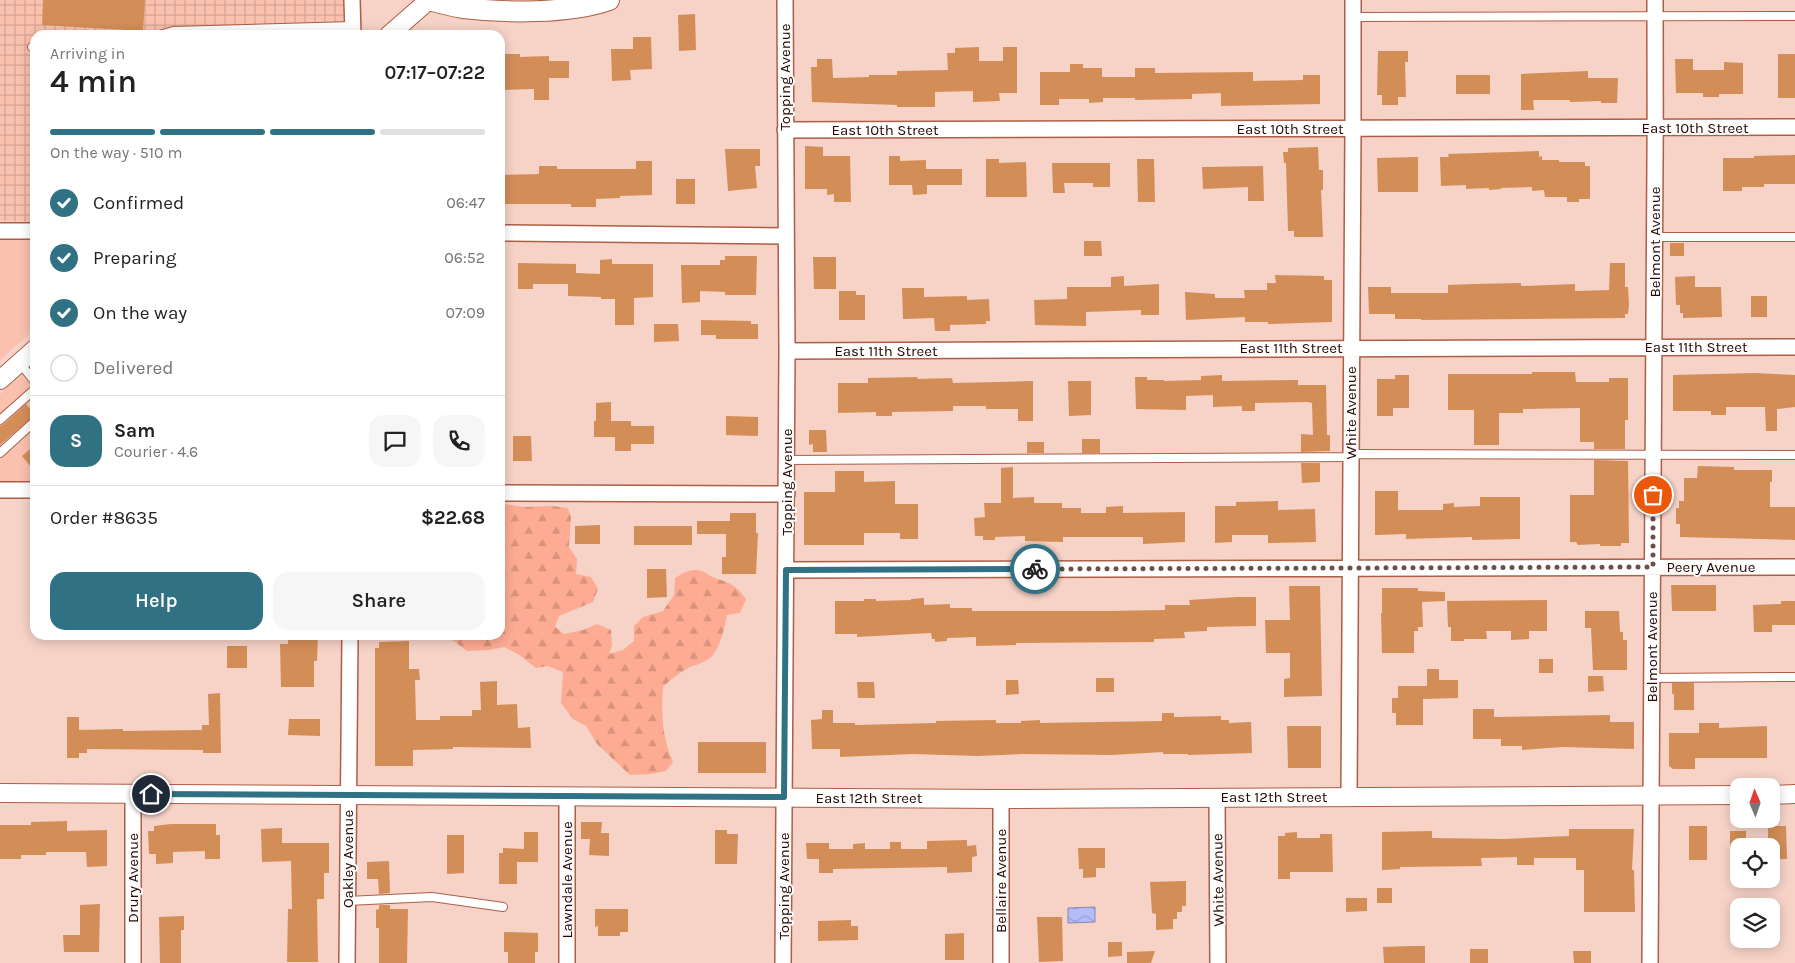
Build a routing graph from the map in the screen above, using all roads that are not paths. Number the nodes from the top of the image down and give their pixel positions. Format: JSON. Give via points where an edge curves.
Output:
{"nodes":[{"id":1,"x":352,"y":0,"type":"edge"},
{"id":2,"x":429,"y":0,"type":"edge"},
{"id":3,"x":609,"y":0,"type":"edge"},
{"id":4,"x":785,"y":0,"type":"edge"},
{"id":5,"x":1353,"y":0,"type":"edge"},
{"id":6,"x":1656,"y":0,"type":"edge"},
{"id":7,"x":1656,"y":16,"type":"junction"},
{"id":8,"x":1795,"y":16,"type":"edge"},
{"id":9,"x":1353,"y":17,"type":"junction"},
{"id":10,"x":353,"y":30,"type":"edge"},
{"id":11,"x":395,"y":30,"type":"edge"},
{"id":12,"x":1795,"y":127,"type":"edge"},
{"id":13,"x":1353,"y":128,"type":"junction"},
{"id":14,"x":1655,"y":128,"type":"junction"},
{"id":15,"x":785,"y":130,"type":"junction"},
{"id":16,"x":0,"y":231,"type":"edge"},
{"id":17,"x":30,"y":231,"type":"edge"},
{"id":18,"x":505,"y":233,"type":"edge"},
{"id":19,"x":786,"y":236,"type":"junction"},
{"id":20,"x":1655,"y":237,"type":"junction"},
{"id":21,"x":1795,"y":237,"type":"edge"},
{"id":22,"x":1655,"y":347,"type":"junction"},
{"id":23,"x":1795,"y":347,"type":"edge"},
{"id":24,"x":1351,"y":348,"type":"junction"},
{"id":25,"x":787,"y":351,"type":"junction"},
{"id":26,"x":30,"y":353,"type":"edge"},
{"id":27,"x":20,"y":362,"type":"junction"},
{"id":28,"x":30,"y":375,"type":"edge"},
{"id":29,"x":0,"y":380,"type":"edge"},
{"id":30,"x":30,"y":393,"type":"edge"},
{"id":31,"x":0,"y":420,"type":"edge"},
{"id":32,"x":30,"y":426,"type":"edge"},
{"id":33,"x":0,"y":453,"type":"edge"},
{"id":34,"x":1351,"y":455,"type":"junction"},
{"id":35,"x":1654,"y":455,"type":"junction"},
{"id":36,"x":1795,"y":455,"type":"edge"},
{"id":37,"x":787,"y":460,"type":"junction"},
{"id":38,"x":0,"y":490,"type":"edge"},
{"id":39,"x":30,"y":490,"type":"edge"},
{"id":40,"x":505,"y":493,"type":"edge"},
{"id":41,"x":787,"y":494,"type":"junction"},
{"id":42,"x":1653,"y":567,"type":"junction"},
{"id":43,"x":1795,"y":567,"type":"edge"},
{"id":44,"x":1350,"y":568,"type":"junction"},
{"id":45,"x":786,"y":570,"type":"junction"},
{"id":46,"x":350,"y":640,"type":"edge"},
{"id":47,"x":1795,"y":677,"type":"edge"},
{"id":48,"x":1651,"y":678,"type":"junction"},
{"id":49,"x":0,"y":793,"type":"edge"},
{"id":50,"x":133,"y":794,"type":"junction"},
{"id":51,"x":1780,"y":794,"type":"edge"},
{"id":52,"x":1795,"y":794,"type":"edge"},
{"id":53,"x":348,"y":795,"type":"junction"},
{"id":54,"x":1652,"y":795,"type":"junction"},
{"id":55,"x":1730,"y":795,"type":"edge"},
{"id":56,"x":567,"y":796,"type":"junction"},
{"id":57,"x":784,"y":797,"type":"junction"},
{"id":58,"x":1217,"y":797,"type":"junction"},
{"id":59,"x":1349,"y":797,"type":"junction"},
{"id":60,"x":1001,"y":799,"type":"junction"},
{"id":61,"x":347,"y":900,"type":"junction"},
{"id":62,"x":503,"y":907,"type":"dead end"},
{"id":63,"x":133,"y":963,"type":"edge"},
{"id":64,"x":347,"y":963,"type":"edge"},
{"id":65,"x":566,"y":963,"type":"edge"},
{"id":66,"x":783,"y":963,"type":"edge"},
{"id":67,"x":1001,"y":963,"type":"edge"},
{"id":68,"x":1218,"y":963,"type":"edge"},
{"id":69,"x":1650,"y":963,"type":"edge"}],
"edges":[{"from":1,"to":10,"type":"street"},
{"from":2,"to":3,"type":"main road","via":[[462,8],[511,10],[561,10]]},
{"from":2,"to":11,"type":"street"},
{"from":4,"to":15,"type":"street","name":"Topping Avenue"},
{"from":5,"to":9,"type":"street","name":"White Avenue"},
{"from":6,"to":7,"type":"street","name":"Belmont Avenue"},
{"from":7,"to":8,"type":"lane"},
{"from":7,"to":9,"type":"lane"},
{"from":7,"to":14,"type":"street","name":"Belmont Avenue"},
{"from":9,"to":13,"type":"street","name":"White Avenue"},
{"from":12,"to":14,"type":"street","name":"East 10th Street"},
{"from":13,"to":14,"type":"street","name":"East 10th Street"},
{"from":13,"to":15,"type":"street","name":"East 10th Street"},
{"from":13,"to":24,"type":"street","name":"White Avenue"},
{"from":14,"to":20,"type":"street","name":"Belmont Avenue"},
{"from":15,"to":19,"type":"street","name":"Topping Avenue"},
{"from":16,"to":17,"type":"street"},
{"from":18,"to":19,"type":"street"},
{"from":19,"to":25,"type":"street","name":"Topping Avenue"},
{"from":20,"to":21,"type":"lane"},
{"from":20,"to":22,"type":"street","name":"Belmont Avenue"},
{"from":22,"to":23,"type":"street","name":"East 11th Street"},
{"from":22,"to":24,"type":"street","name":"East 11th Street"},
{"from":22,"to":35,"type":"street","name":"Belmont Avenue"},
{"from":24,"to":25,"type":"street","name":"East 11th Street"},
{"from":24,"to":34,"type":"street","name":"White Avenue"},
{"from":25,"to":37,"type":"street","name":"Topping Avenue"},
{"from":26,"to":27,"type":"street"},
{"from":27,"to":28,"type":"lane"},
{"from":27,"to":29,"type":"street"},
{"from":30,"to":31,"type":"lane"},
{"from":32,"to":33,"type":"lane"},
{"from":34,"to":35,"type":"lane"},
{"from":34,"to":37,"type":"lane"},
{"from":34,"to":44,"type":"street","name":"White Avenue"},
{"from":35,"to":36,"type":"lane"},
{"from":35,"to":42,"type":"street","name":"Belmont Avenue"},
{"from":37,"to":41,"type":"street","name":"Topping Avenue"},
{"from":38,"to":39,"type":"street"},
{"from":40,"to":41,"type":"street"},
{"from":41,"to":45,"type":"street","name":"Topping Avenue"},
{"from":42,"to":43,"type":"street","name":"Peery Avenue"},
{"from":42,"to":44,"type":"street","name":"Peery Avenue"},
{"from":42,"to":48,"type":"street","name":"Belmont Avenue"},
{"from":44,"to":45,"type":"street","name":"Peery Avenue"},
{"from":44,"to":59,"type":"street","name":"White Avenue"},
{"from":45,"to":57,"type":"street","name":"Topping Avenue"},
{"from":46,"to":53,"type":"street","name":"Oakley Avenue"},
{"from":47,"to":48,"type":"lane"},
{"from":48,"to":54,"type":"street","name":"Belmont Avenue"},
{"from":49,"to":50,"type":"street","name":"East 12th Street"},
{"from":50,"to":53,"type":"street","name":"East 12th Street"},
{"from":50,"to":63,"type":"street","name":"Drury Avenue"},
{"from":51,"to":52,"type":"street"},
{"from":53,"to":56,"type":"street","name":"East 12th Street"},
{"from":53,"to":61,"type":"street","name":"Oakley Avenue"},
{"from":54,"to":55,"type":"street","name":"East 12th Street"},
{"from":54,"to":59,"type":"street","name":"East 12th Street"},
{"from":54,"to":69,"type":"street","name":"Belmont Avenue"},
{"from":56,"to":57,"type":"street","name":"East 12th Street"},
{"from":56,"to":65,"type":"street","name":"Lawndale Avenue"},
{"from":57,"to":60,"type":"street","name":"East 12th Street"},
{"from":57,"to":66,"type":"street","name":"Topping Avenue"},
{"from":58,"to":59,"type":"street","name":"East 12th Street"},
{"from":58,"to":60,"type":"street","name":"East 12th Street"},
{"from":58,"to":68,"type":"street","name":"White Avenue"},
{"from":60,"to":67,"type":"street","name":"Bellaire Avenue"},
{"from":61,"to":62,"type":"lane","via":[[432,897]]},
{"from":61,"to":64,"type":"street","name":"Oakley Avenue"}]}
